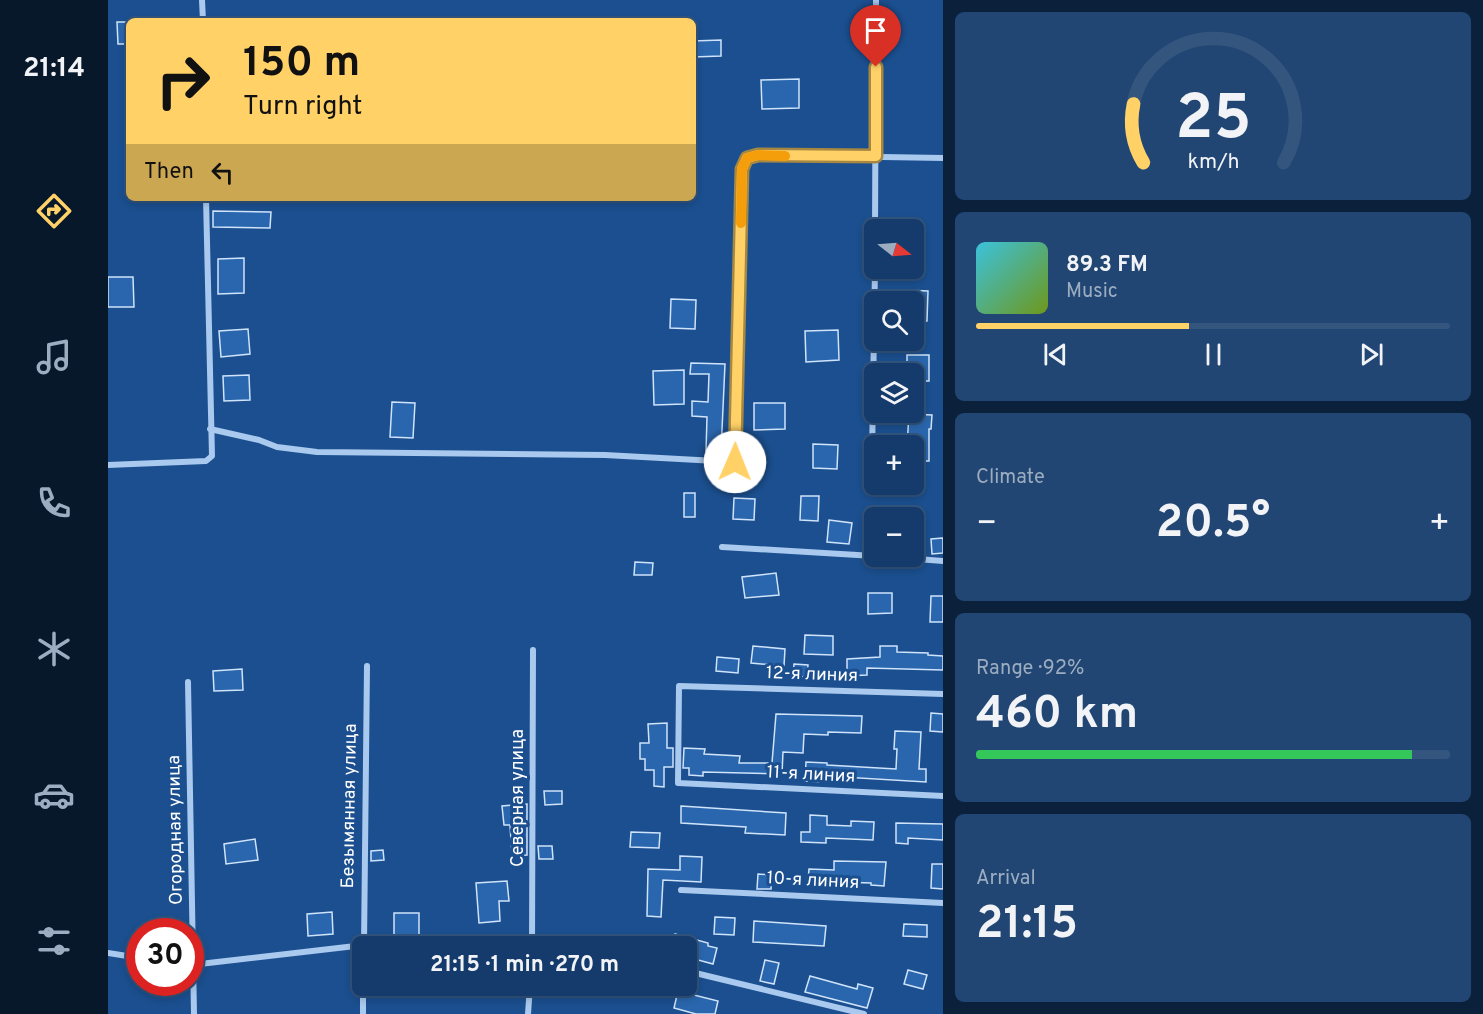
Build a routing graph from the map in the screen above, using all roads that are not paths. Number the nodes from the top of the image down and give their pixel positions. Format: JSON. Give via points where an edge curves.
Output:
{"nodes":[{"id":1,"x":202,"y":0,"type":"edge"},
{"id":2,"x":876,"y":0,"type":"edge"},
{"id":3,"x":202,"y":18,"type":"edge"},
{"id":4,"x":876,"y":156,"type":"junction"},
{"id":5,"x":943,"y":158,"type":"edge"},
{"id":6,"x":206,"y":201,"type":"edge"},
{"id":7,"x":875,"y":219,"type":"edge"},
{"id":8,"x":874,"y":279,"type":"edge"},
{"id":9,"x":210,"y":429,"type":"junction"},
{"id":10,"x":872,"y":435,"type":"edge"},
{"id":11,"x":108,"y":465,"type":"edge"},
{"id":12,"x":722,"y":547,"type":"dead end"},
{"id":13,"x":864,"y":555,"type":"edge"},
{"id":14,"x":924,"y":560,"type":"edge"},
{"id":15,"x":943,"y":561,"type":"edge"},
{"id":16,"x":533,"y":650,"type":"dead end"},
{"id":17,"x":367,"y":666,"type":"dead end"},
{"id":18,"x":188,"y":682,"type":"dead end"},
{"id":19,"x":943,"y":694,"type":"edge"},
{"id":20,"x":678,"y":783,"type":"joint"},
{"id":21,"x":943,"y":796,"type":"edge"},
{"id":22,"x":681,"y":890,"type":"dead end"},
{"id":23,"x":943,"y":903,"type":"edge"},
{"id":24,"x":191,"y":918,"type":"edge"},
{"id":25,"x":364,"y":936,"type":"edge"},
{"id":26,"x":533,"y":936,"type":"edge"},
{"id":27,"x":352,"y":947,"type":"edge"},
{"id":28,"x":108,"y":953,"type":"edge"},
{"id":29,"x":126,"y":956,"type":"edge"},
{"id":30,"x":204,"y":964,"type":"edge"},
{"id":31,"x":697,"y":973,"type":"edge"},
{"id":32,"x":193,"y":996,"type":"edge"},
{"id":33,"x":363,"y":996,"type":"edge"},
{"id":34,"x":529,"y":996,"type":"edge"},
{"id":35,"x":194,"y":1014,"type":"edge"},
{"id":36,"x":363,"y":1014,"type":"edge"},
{"id":37,"x":528,"y":1014,"type":"edge"},
{"id":38,"x":864,"y":1014,"type":"edge"}],
"edges":[{"from":1,"to":3,"type":"street"},
{"from":2,"to":4,"type":"street"},
{"from":4,"to":5,"type":"street"},
{"from":4,"to":7,"type":"street"},
{"from":4,"to":9,"type":"street","via":[[747,158],[742,169],[735,462],[605,455],[317,452],[277,447]]},
{"from":6,"to":9,"type":"street"},
{"from":8,"to":10,"type":"street"},
{"from":9,"to":11,"type":"street","via":[[212,456],[206,461]]},
{"from":12,"to":13,"type":"street"},
{"from":14,"to":15,"type":"street"},
{"from":16,"to":26,"type":"street","name":"Северная улица"},
{"from":17,"to":25,"type":"street","name":"Безымянная улица"},
{"from":18,"to":24,"type":"street","name":"Огородная улица"},
{"from":19,"to":20,"type":"street","name":"12-я линия","via":[[679,686]]},
{"from":20,"to":21,"type":"street","name":"11-я линия"},
{"from":22,"to":23,"type":"street","name":"10-я линия"},
{"from":27,"to":30,"type":"street"},
{"from":28,"to":29,"type":"street"},
{"from":31,"to":38,"type":"street"},
{"from":32,"to":35,"type":"street","name":"Огородная улица"},
{"from":33,"to":36,"type":"street"},
{"from":34,"to":37,"type":"street"}]}
